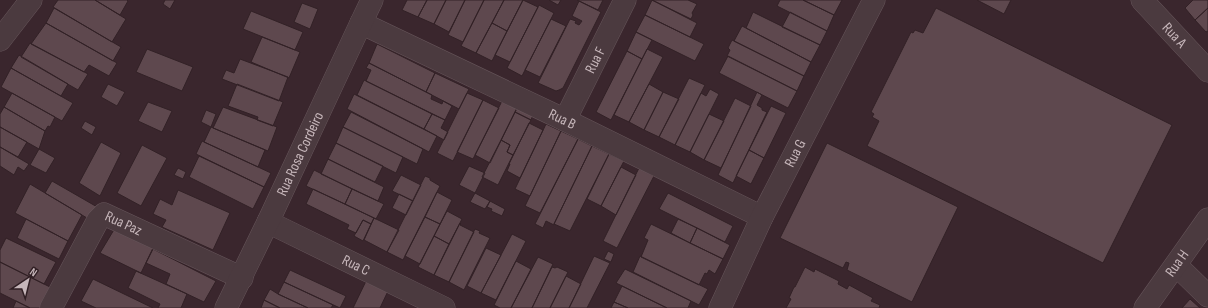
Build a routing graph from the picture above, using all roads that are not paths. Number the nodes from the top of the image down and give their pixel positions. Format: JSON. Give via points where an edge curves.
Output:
{"nodes":[{"id":1,"x":31,"y":0,"type":"edge"},
{"id":2,"x":372,"y":0,"type":"edge"},
{"id":3,"x":625,"y":0,"type":"edge"},
{"id":4,"x":874,"y":0,"type":"edge"},
{"id":5,"x":1142,"y":0,"type":"edge"},
{"id":6,"x":361,"y":23,"type":"junction"},
{"id":7,"x":0,"y":40,"type":"edge"},
{"id":8,"x":1208,"y":71,"type":"edge"},
{"id":9,"x":565,"y":120,"type":"junction"},
{"id":10,"x":762,"y":217,"type":"junction"},
{"id":11,"x":1208,"y":219,"type":"edge"},
{"id":12,"x":268,"y":222,"type":"junction"},
{"id":13,"x":1176,"y":265,"type":"junction"},
{"id":14,"x":242,"y":278,"type":"junction"},
{"id":15,"x":1208,"y":296,"type":"edge"},
{"id":16,"x":51,"y":308,"type":"edge"},
{"id":17,"x":226,"y":308,"type":"edge"},
{"id":18,"x":444,"y":308,"type":"edge"},
{"id":19,"x":720,"y":308,"type":"edge"},
{"id":20,"x":1145,"y":308,"type":"edge"}],
"edges":[{"from":1,"to":7,"type":"street"},
{"from":2,"to":6,"type":"street","name":"Rua Rosa Cordeiro"},
{"from":3,"to":9,"type":"street","name":"Rua F"},
{"from":4,"to":10,"type":"street","name":"Rua G"},
{"from":5,"to":8,"type":"street","name":"Rua A"},
{"from":6,"to":9,"type":"street","name":"Rua B"},
{"from":6,"to":12,"type":"street","name":"Rua Rosa Cordeiro"},
{"from":9,"to":10,"type":"street","name":"Rua B"},
{"from":10,"to":19,"type":"street","name":"Rua G"},
{"from":11,"to":13,"type":"street","name":"Rua H"},
{"from":12,"to":14,"type":"street","name":"Rua Rosa Cordeiro"},
{"from":12,"to":18,"type":"street","name":"Rua C"},
{"from":13,"to":15,"type":"street"},
{"from":13,"to":20,"type":"street","name":"Rua H"},
{"from":14,"to":16,"type":"street","name":"Rua Paz","via":[[104,214],[98,220]]},
{"from":14,"to":17,"type":"street","name":"Rua Rosa Cordeiro"}]}
